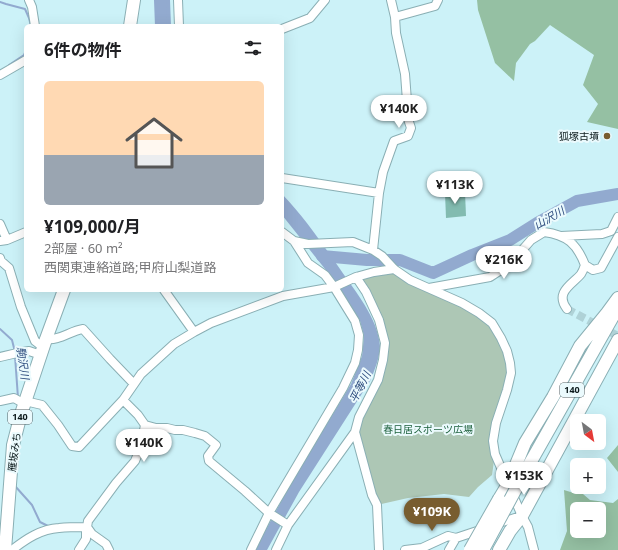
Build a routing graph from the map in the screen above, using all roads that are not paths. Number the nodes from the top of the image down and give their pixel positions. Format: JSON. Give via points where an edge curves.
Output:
{"nodes":[{"id":1,"x":29,"y":0,"type":"edge"},
{"id":2,"x":134,"y":0,"type":"edge"},
{"id":3,"x":178,"y":0,"type":"edge"},
{"id":4,"x":324,"y":0,"type":"edge"},
{"id":5,"x":391,"y":0,"type":"edge"},
{"id":6,"x":438,"y":0,"type":"edge"},
{"id":7,"x":395,"y":17,"type":"junction"},
{"id":8,"x":35,"y":24,"type":"edge"},
{"id":9,"x":130,"y":24,"type":"edge"},
{"id":10,"x":179,"y":24,"type":"edge"},
{"id":11,"x":284,"y":28,"type":"edge"},
{"id":12,"x":24,"y":61,"type":"edge"},
{"id":13,"x":0,"y":75,"type":"edge"},
{"id":14,"x":284,"y":178,"type":"edge"},
{"id":15,"x":379,"y":193,"type":"junction"},
{"id":16,"x":618,"y":217,"type":"edge"},
{"id":17,"x":0,"y":224,"type":"edge"},
{"id":18,"x":24,"y":233,"type":"edge"},
{"id":19,"x":284,"y":234,"type":"edge"},
{"id":20,"x":560,"y":236,"type":"junction"},
{"id":21,"x":618,"y":237,"type":"edge"},
{"id":22,"x":3,"y":241,"type":"edge"},
{"id":23,"x":294,"y":241,"type":"junction"},
{"id":24,"x":373,"y":250,"type":"junction"},
{"id":25,"x":0,"y":258,"type":"edge"},
{"id":26,"x":585,"y":265,"type":"junction"},
{"id":27,"x":392,"y":268,"type":"junction"},
{"id":28,"x":356,"y":277,"type":"junction"},
{"id":29,"x":334,"y":287,"type":"junction"},
{"id":30,"x":429,"y":288,"type":"junction"},
{"id":31,"x":63,"y":292,"type":"edge"},
{"id":32,"x":165,"y":292,"type":"edge"},
{"id":33,"x":618,"y":298,"type":"edge"},
{"id":34,"x":618,"y":308,"type":"edge"},
{"id":35,"x":567,"y":309,"type":"dead end"},
{"id":36,"x":194,"y":332,"type":"junction"},
{"id":37,"x":618,"y":340,"type":"edge"},
{"id":38,"x":43,"y":347,"type":"junction"},
{"id":39,"x":0,"y":357,"type":"edge"},
{"id":40,"x":134,"y":384,"type":"junction"},
{"id":41,"x":20,"y":400,"type":"junction"},
{"id":42,"x":123,"y":400,"type":"junction"},
{"id":43,"x":0,"y":401,"type":"edge"},
{"id":44,"x":145,"y":426,"type":"junction"},
{"id":45,"x":355,"y":432,"type":"junction"},
{"id":46,"x":508,"y":484,"type":"junction"},
{"id":47,"x":269,"y":513,"type":"junction"},
{"id":48,"x":522,"y":516,"type":"junction"},
{"id":49,"x":288,"y":525,"type":"junction"},
{"id":50,"x":88,"y":527,"type":"junction"},
{"id":51,"x":456,"y":538,"type":"junction"},
{"id":52,"x":5,"y":550,"type":"edge"},
{"id":53,"x":12,"y":550,"type":"edge"},
{"id":54,"x":80,"y":550,"type":"edge"},
{"id":55,"x":109,"y":550,"type":"edge"},
{"id":56,"x":251,"y":550,"type":"edge"},
{"id":57,"x":276,"y":550,"type":"edge"},
{"id":58,"x":379,"y":550,"type":"edge"},
{"id":59,"x":405,"y":550,"type":"edge"},
{"id":60,"x":450,"y":550,"type":"edge"},
{"id":61,"x":470,"y":550,"type":"edge"},
{"id":62,"x":483,"y":550,"type":"edge"},
{"id":63,"x":499,"y":550,"type":"edge"},
{"id":64,"x":534,"y":550,"type":"edge"}],
"edges":[{"from":1,"to":8,"type":"street"},
{"from":2,"to":9,"type":"highway"},
{"from":3,"to":10,"type":"street"},
{"from":4,"to":11,"type":"street","via":[[310,18]]},
{"from":5,"to":7,"type":"street"},
{"from":6,"to":7,"type":"street","via":[[435,6]]},
{"from":7,"to":15,"type":"street","via":[[408,101],[405,110],[412,128],[408,136],[394,141]]},
{"from":12,"to":13,"type":"street"},
{"from":14,"to":15,"type":"street"},
{"from":15,"to":24,"type":"street"},
{"from":16,"to":20,"type":"street","via":[[611,231],[602,234]]},
{"from":17,"to":22,"type":"street"},
{"from":18,"to":22,"type":"street"},
{"from":19,"to":23,"type":"street"},
{"from":20,"to":26,"type":"street","via":[[576,246]]},
{"from":20,"to":30,"type":"street","via":[[544,232],[531,240],[510,264],[490,277]]},
{"from":21,"to":26,"type":"street","via":[[601,268],[593,270]]},
{"from":23,"to":24,"type":"street","via":[[308,244],[353,242]]},
{"from":23,"to":29,"type":"street","via":[[308,262],[325,275]]},
{"from":24,"to":27,"type":"street"},
{"from":25,"to":38,"type":"street","via":[[9,268],[35,341]]},
{"from":26,"to":35,"type":"street","via":[[581,274],[564,292],[564,305]]},
{"from":27,"to":28,"type":"street"},
{"from":27,"to":30,"type":"street"},
{"from":28,"to":29,"type":"street"},
{"from":28,"to":45,"type":"street","via":[[379,320],[385,343],[378,380],[359,417]]},
{"from":29,"to":36,"type":"street","via":[[283,296]]},
{"from":29,"to":47,"type":"street","via":[[355,321],[359,335],[355,363],[343,388]]},
{"from":30,"to":46,"type":"street","via":[[479,313],[492,323],[502,338],[511,373],[493,441],[495,454]]},
{"from":31,"to":38,"type":"highway","name":"雁坂みち","number":"140"},
{"from":32,"to":36,"type":"street"},
{"from":33,"to":46,"type":"highway","via":[[580,346],[525,443]]},
{"from":34,"to":62,"type":"highway","number":"140","bridge":true},
{"from":36,"to":40,"type":"street","via":[[174,344],[141,374]]},
{"from":37,"to":48,"type":"highway"},
{"from":38,"to":39,"type":"street"},
{"from":38,"to":40,"type":"street","via":[[51,340],[83,329]]},
{"from":38,"to":41,"type":"highway","name":"雁坂みち","number":"140"},
{"from":40,"to":42,"type":"street"},
{"from":41,"to":42,"type":"street","via":[[42,405],[72,446],[79,447]]},
{"from":41,"to":43,"type":"street"},
{"from":41,"to":52,"type":"highway","name":"雁坂みち","number":"140","via":[[21,414],[13,445]]},
{"from":42,"to":44,"type":"street"},
{"from":44,"to":47,"type":"street","via":[[183,430],[205,436],[216,445],[208,456],[209,461]]},
{"from":44,"to":50,"type":"street","via":[[135,461],[88,521]]},
{"from":45,"to":49,"type":"street"},
{"from":45,"to":58,"type":"street","via":[[377,505]]},
{"from":46,"to":48,"type":"street"},
{"from":46,"to":61,"type":"highway","bridge":true},
{"from":47,"to":49,"type":"street"},
{"from":47,"to":56,"type":"street"},
{"from":48,"to":51,"type":"street"},
{"from":48,"to":63,"type":"highway"},
{"from":48,"to":64,"type":"street"},
{"from":49,"to":57,"type":"street"},
{"from":50,"to":53,"type":"street","via":[[47,530],[27,538]]},
{"from":50,"to":54,"type":"street","via":[[86,539]]},
{"from":50,"to":55,"type":"street"},
{"from":51,"to":59,"type":"street","via":[[448,536],[422,548]]},
{"from":51,"to":60,"type":"street"}]}
